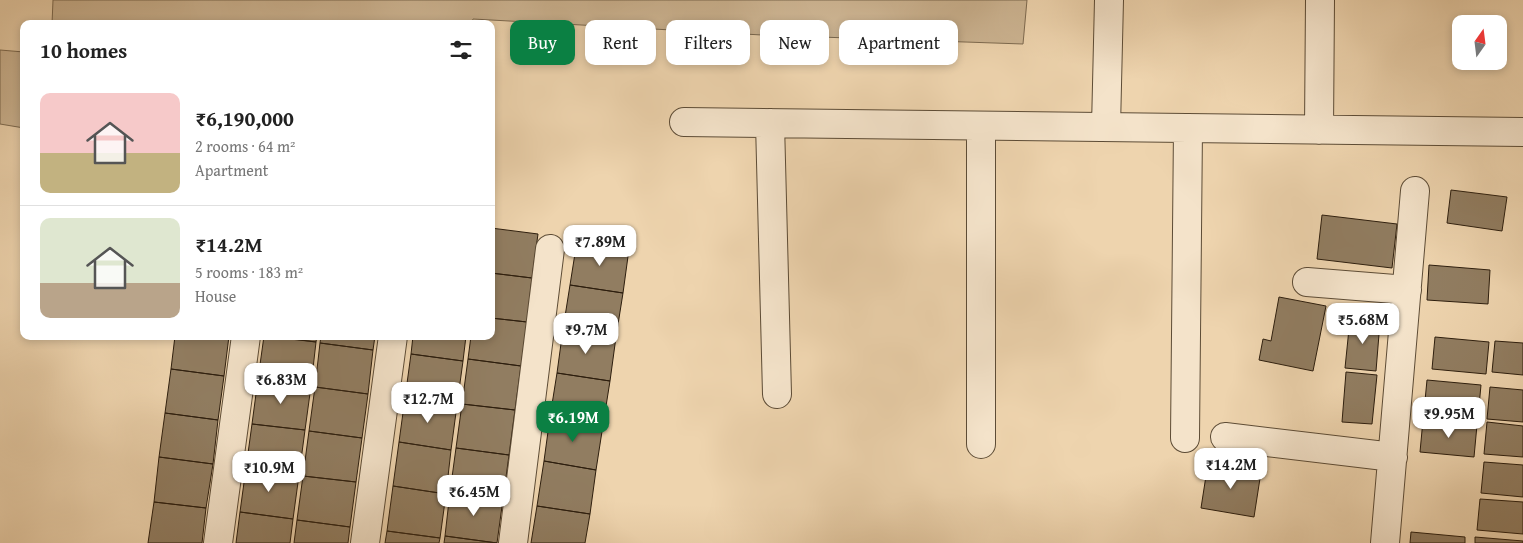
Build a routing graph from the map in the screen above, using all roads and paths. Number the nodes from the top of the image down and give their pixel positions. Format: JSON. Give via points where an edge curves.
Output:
{"nodes":[{"id":1,"x":1109,"y":0,"type":"edge"},
{"id":2,"x":1320,"y":0,"type":"edge"},
{"id":3,"x":684,"y":122,"type":"dead end"},
{"id":4,"x":770,"y":123,"type":"junction"},
{"id":5,"x":981,"y":126,"type":"junction"},
{"id":6,"x":1106,"y":127,"type":"junction"},
{"id":7,"x":1188,"y":128,"type":"junction"},
{"id":8,"x":1319,"y":130,"type":"junction"},
{"id":9,"x":1523,"y":132,"type":"edge"},
{"id":10,"x":1414,"y":190,"type":"dead end"},
{"id":11,"x":550,"y":249,"type":"dead end"},
{"id":12,"x":1307,"y":282,"type":"dead end"},
{"id":13,"x":1407,"y":290,"type":"junction"},
{"id":14,"x":245,"y":340,"type":"edge"},
{"id":15,"x":392,"y":340,"type":"edge"},
{"id":16,"x":777,"y":394,"type":"dead end"},
{"id":17,"x":1185,"y":438,"type":"dead end"},
{"id":18,"x":1225,"y":438,"type":"dead end"},
{"id":19,"x":981,"y":444,"type":"dead end"},
{"id":20,"x":1393,"y":457,"type":"junction"},
{"id":21,"x":218,"y":543,"type":"edge"},
{"id":22,"x":365,"y":543,"type":"edge"},
{"id":23,"x":513,"y":543,"type":"edge"},
{"id":24,"x":1385,"y":543,"type":"edge"}],
"edges":[{"from":1,"to":6,"type":"street"},
{"from":2,"to":8,"type":"street"},
{"from":3,"to":4,"type":"street"},
{"from":4,"to":5,"type":"street"},
{"from":4,"to":16,"type":"street"},
{"from":5,"to":6,"type":"street"},
{"from":5,"to":19,"type":"street"},
{"from":6,"to":7,"type":"street"},
{"from":7,"to":8,"type":"street"},
{"from":7,"to":17,"type":"street"},
{"from":8,"to":9,"type":"street"},
{"from":10,"to":13,"type":"street"},
{"from":11,"to":23,"type":"street"},
{"from":12,"to":13,"type":"street"},
{"from":13,"to":20,"type":"street"},
{"from":14,"to":21,"type":"street"},
{"from":15,"to":22,"type":"street"},
{"from":18,"to":20,"type":"street"},
{"from":20,"to":24,"type":"street"}]}
